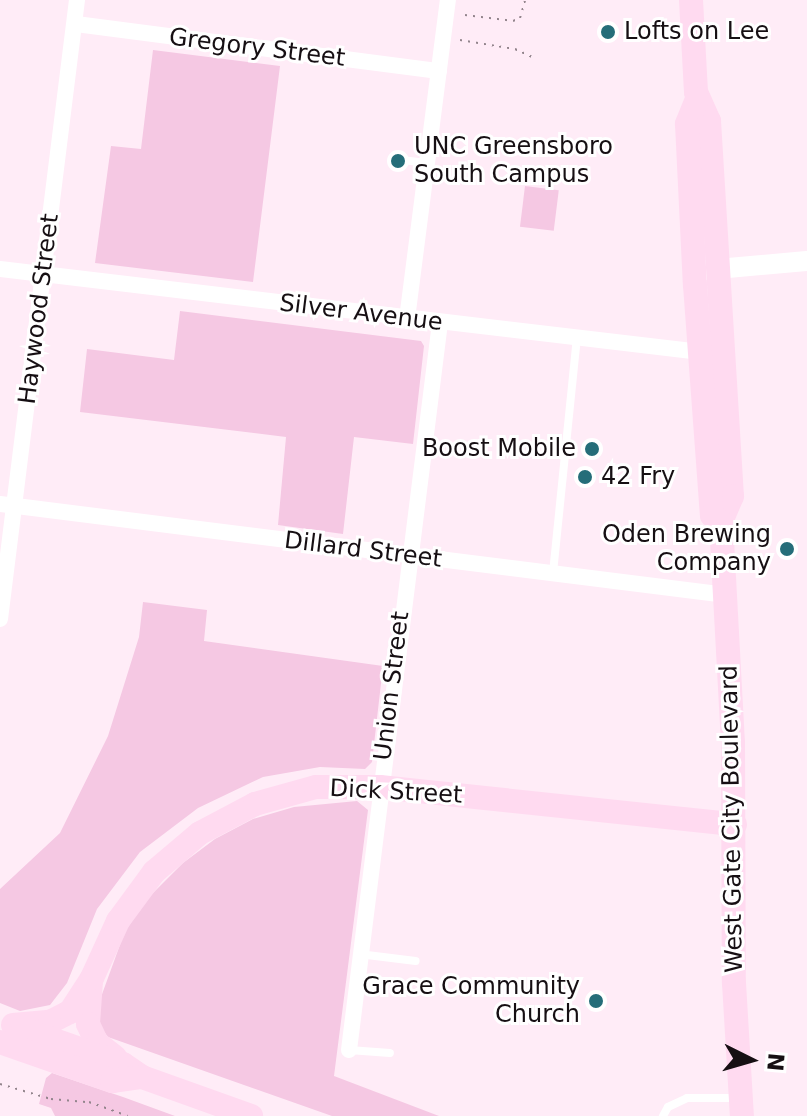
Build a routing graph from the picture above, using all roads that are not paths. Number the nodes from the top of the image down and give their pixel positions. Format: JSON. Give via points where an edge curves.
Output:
{"nodes":[{"id":1,"x":77,"y":0,"type":"edge"},
{"id":2,"x":448,"y":0,"type":"edge"},
{"id":3,"x":691,"y":0,"type":"edge"},
{"id":4,"x":76,"y":24,"type":"junction"},
{"id":5,"x":439,"y":71,"type":"junction"},
{"id":6,"x":394,"y":159,"type":"dead end"},
{"id":7,"x":427,"y":163,"type":"junction"},
{"id":8,"x":807,"y":261,"type":"edge"},
{"id":9,"x":0,"y":269,"type":"edge"},
{"id":10,"x":705,"y":270,"type":"junction"},
{"id":11,"x":43,"y":275,"type":"junction"},
{"id":12,"x":407,"y":319,"type":"junction"},
{"id":13,"x":440,"y":323,"type":"junction"},
{"id":14,"x":577,"y":338,"type":"junction"},
{"id":15,"x":711,"y":353,"type":"junction"},
{"id":16,"x":7,"y":504,"type":"edge"},
{"id":17,"x":409,"y":555,"type":"junction"},
{"id":18,"x":553,"y":573,"type":"junction"},
{"id":19,"x":726,"y":595,"type":"junction"},
{"id":20,"x":0,"y":619,"type":"edge"},
{"id":21,"x":380,"y":787,"type":"junction"},
{"id":22,"x":735,"y":824,"type":"junction"},
{"id":23,"x":359,"y":954,"type":"junction"},
{"id":24,"x":416,"y":961,"type":"dead end"},
{"id":25,"x":92,"y":978,"type":"junction"},
{"id":26,"x":4,"y":1029,"type":"edge"},
{"id":27,"x":349,"y":1050,"type":"joint"},
{"id":28,"x":390,"y":1053,"type":"dead end"},
{"id":29,"x":132,"y":1070,"type":"junction"},
{"id":30,"x":741,"y":1107,"type":"edge"},
{"id":31,"x":251,"y":1116,"type":"edge"},
{"id":32,"x":663,"y":1116,"type":"edge"}],
"edges":[{"from":1,"to":4,"type":"street","name":"Haywood Street"},
{"from":2,"to":5,"type":"street"},
{"from":3,"to":10,"type":"main road","name":"West Gate City Boulevard","via":[[697,99],[687,124]]},
{"from":4,"to":5,"type":"street","name":"Gregory Street"},
{"from":4,"to":11,"type":"street","name":"Haywood Street"},
{"from":5,"to":7,"type":"street"},
{"from":6,"to":7,"type":"lane"},
{"from":7,"to":12,"type":"street"},
{"from":8,"to":10,"type":"street"},
{"from":9,"to":11,"type":"street","name":"Silver Avenue"},
{"from":10,"to":15,"type":"main road","name":"West Gate City Boulevard"},
{"from":11,"to":12,"type":"street","name":"Silver Avenue"},
{"from":11,"to":16,"type":"street","name":"Haywood Street"},
{"from":12,"to":13,"type":"street","name":"Silver Avenue"},
{"from":13,"to":14,"type":"street","name":"Silver Avenue"},
{"from":13,"to":17,"type":"street","name":"Union Street"},
{"from":14,"to":15,"type":"street","name":"Silver Avenue"},
{"from":14,"to":18,"type":"lane"},
{"from":15,"to":19,"type":"main road","name":"West Gate City Boulevard","via":[[712,515],[721,522]]},
{"from":16,"to":17,"type":"street","name":"Dillard Street"},
{"from":16,"to":20,"type":"street","name":"Haywood Street"},
{"from":17,"to":18,"type":"street","name":"Dillard Street"},
{"from":17,"to":21,"type":"street","name":"Union Street"},
{"from":18,"to":19,"type":"street","name":"Dillard Street"},
{"from":19,"to":22,"type":"main road","name":"West Gate City Boulevard"},
{"from":21,"to":22,"type":"main road","name":"Dick Street"},
{"from":21,"to":23,"type":"street","name":"Union Street"},
{"from":21,"to":25,"type":"main road","name":"Dick Street","via":[[316,787],[255,804],[200,833],[154,872],[118,921]]},
{"from":22,"to":30,"type":"main road","name":"West Gate City Boulevard","via":[[734,983]]},
{"from":23,"to":24,"type":"lane"},
{"from":23,"to":27,"type":"street","name":"Union Street"},
{"from":25,"to":26,"type":"main road","via":[[70,1012],[50,1022]]},
{"from":25,"to":29,"type":"main road","via":[[88,1024],[97,1043]]},
{"from":26,"to":29,"type":"main road"},
{"from":27,"to":28,"type":"lane"},
{"from":29,"to":31,"type":"main road"},
{"from":30,"to":32,"type":"lane","via":[[687,1098],[668,1107]]}]}
